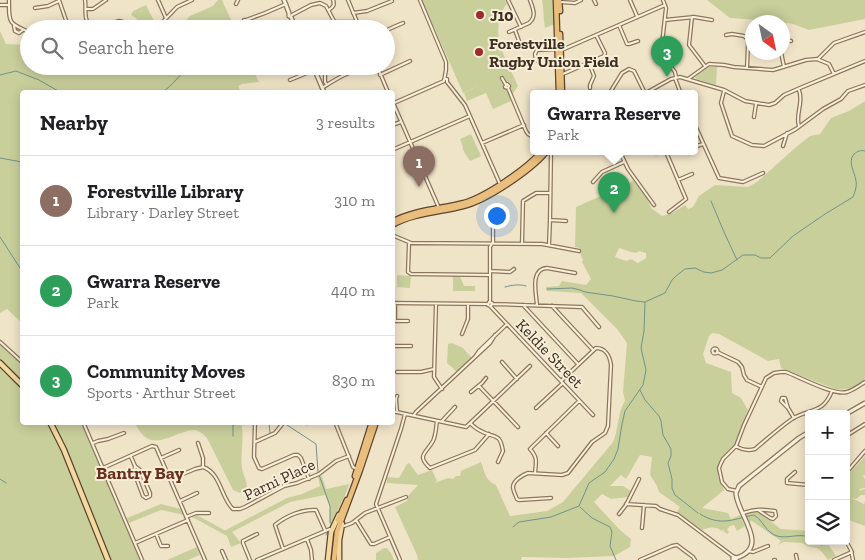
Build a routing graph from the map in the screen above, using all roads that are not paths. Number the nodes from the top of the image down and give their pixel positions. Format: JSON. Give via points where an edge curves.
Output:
{"nodes":[{"id":1,"x":9,"y":0,"type":"edge"},
{"id":2,"x":59,"y":0,"type":"edge"},
{"id":3,"x":84,"y":0,"type":"edge"},
{"id":4,"x":106,"y":0,"type":"edge"},
{"id":5,"x":158,"y":0,"type":"edge"},
{"id":6,"x":192,"y":0,"type":"edge"},
{"id":7,"x":238,"y":0,"type":"edge"},
{"id":8,"x":284,"y":0,"type":"edge"},
{"id":9,"x":309,"y":0,"type":"edge"},
{"id":10,"x":333,"y":0,"type":"edge"},
{"id":11,"x":348,"y":0,"type":"edge"},
{"id":12,"x":420,"y":0,"type":"edge"},
{"id":13,"x":508,"y":0,"type":"edge"},
{"id":14,"x":530,"y":0,"type":"edge"},
{"id":15,"x":582,"y":0,"type":"edge"},
{"id":16,"x":594,"y":0,"type":"edge"},
{"id":17,"x":630,"y":0,"type":"edge"},
{"id":18,"x":663,"y":0,"type":"edge"},
{"id":19,"x":392,"y":1,"type":"dead end"},
{"id":20,"x":558,"y":1,"type":"edge"},
{"id":21,"x":236,"y":4,"type":"dead end"},
{"id":22,"x":286,"y":4,"type":"junction"},
{"id":23,"x":596,"y":4,"type":"dead end"},
{"id":24,"x":0,"y":5,"type":"edge"},
{"id":25,"x":9,"y":5,"type":"junction"},
{"id":26,"x":311,"y":5,"type":"junction"},
{"id":27,"x":665,"y":5,"type":"junction"},
{"id":28,"x":35,"y":8,"type":"dead end"},
{"id":29,"x":86,"y":9,"type":"junction"},
{"id":30,"x":329,"y":10,"type":"junction"},
{"id":31,"x":354,"y":13,"type":"junction"},
{"id":32,"x":291,"y":15,"type":"junction"},
{"id":33,"x":638,"y":17,"type":"junction"},
{"id":34,"x":692,"y":17,"type":"junction"},
{"id":35,"x":166,"y":18,"type":"joint"},
{"id":36,"x":66,"y":20,"type":"edge"},
{"id":37,"x":87,"y":20,"type":"edge"},
{"id":38,"x":244,"y":20,"type":"dead end"},
{"id":39,"x":293,"y":20,"type":"edge"},
{"id":40,"x":333,"y":20,"type":"edge"},
{"id":41,"x":356,"y":20,"type":"edge"},
{"id":42,"x":665,"y":20,"type":"junction"},
{"id":43,"x":712,"y":20,"type":"dead end"},
{"id":44,"x":403,"y":23,"type":"dead end"},
{"id":45,"x":618,"y":25,"type":"junction"},
{"id":46,"x":14,"y":26,"type":"junction"},
{"id":47,"x":395,"y":26,"type":"edge"},
{"id":48,"x":521,"y":28,"type":"junction"},
{"id":49,"x":20,"y":29,"type":"edge"},
{"id":50,"x":515,"y":30,"type":"junction"},
{"id":51,"x":20,"y":32,"type":"edge"},
{"id":52,"x":509,"y":32,"type":"dead end"},
{"id":53,"x":865,"y":32,"type":"edge"},
{"id":54,"x":726,"y":34,"type":"dead end"},
{"id":55,"x":596,"y":35,"type":"junction"},
{"id":56,"x":519,"y":41,"type":"dead end"},
{"id":57,"x":638,"y":41,"type":"dead end"},
{"id":58,"x":559,"y":49,"type":"junction"},
{"id":59,"x":818,"y":59,"type":"junction"},
{"id":60,"x":783,"y":60,"type":"edge"},
{"id":61,"x":410,"y":61,"type":"dead end"},
{"id":62,"x":536,"y":61,"type":"dead end"},
{"id":63,"x":865,"y":61,"type":"edge"},
{"id":64,"x":588,"y":63,"type":"junction"},
{"id":65,"x":705,"y":66,"type":"junction"},
{"id":66,"x":784,"y":67,"type":"junction"},
{"id":67,"x":395,"y":68,"type":"edge"},
{"id":68,"x":747,"y":68,"type":"junction"},
{"id":69,"x":561,"y":74,"type":"junction"},
{"id":70,"x":834,"y":74,"type":"junction"},
{"id":71,"x":300,"y":75,"type":"edge"},
{"id":72,"x":316,"y":75,"type":"edge"},
{"id":73,"x":325,"y":75,"type":"edge"},
{"id":74,"x":342,"y":75,"type":"edge"},
{"id":75,"x":380,"y":75,"type":"edge"},
{"id":76,"x":676,"y":77,"type":"junction"},
{"id":77,"x":502,"y":78,"type":"dead end"},
{"id":78,"x":688,"y":79,"type":"junction"},
{"id":79,"x":290,"y":80,"type":"dead end"},
{"id":80,"x":445,"y":81,"type":"junction"},
{"id":81,"x":327,"y":85,"type":"junction"},
{"id":82,"x":865,"y":85,"type":"edge"},
{"id":83,"x":322,"y":88,"type":"joint"},
{"id":84,"x":590,"y":88,"type":"dead end"},
{"id":85,"x":798,"y":89,"type":"junction"},
{"id":86,"x":387,"y":90,"type":"edge"},
{"id":87,"x":560,"y":90,"type":"edge"},
{"id":88,"x":560,"y":90,"type":"edge"},
{"id":89,"x":611,"y":90,"type":"edge"},
{"id":90,"x":642,"y":90,"type":"edge"},
{"id":91,"x":652,"y":90,"type":"edge"},
{"id":92,"x":680,"y":90,"type":"edge"},
{"id":93,"x":724,"y":90,"type":"junction"},
{"id":94,"x":395,"y":103,"type":"edge"},
{"id":95,"x":756,"y":103,"type":"junction"},
{"id":96,"x":395,"y":108,"type":"edge"},
{"id":97,"x":470,"y":116,"type":"junction"},
{"id":98,"x":754,"y":117,"type":"dead end"},
{"id":99,"x":401,"y":122,"type":"junction"},
{"id":100,"x":395,"y":124,"type":"edge"},
{"id":101,"x":524,"y":125,"type":"junction"},
{"id":102,"x":799,"y":126,"type":"junction"},
{"id":103,"x":698,"y":132,"type":"edge"},
{"id":104,"x":787,"y":133,"type":"junction"},
{"id":105,"x":530,"y":135,"type":"edge"},
{"id":106,"x":410,"y":142,"type":"junction"},
{"id":107,"x":482,"y":143,"type":"junction"},
{"id":108,"x":703,"y":144,"type":"junction"},
{"id":109,"x":698,"y":146,"type":"edge"},
{"id":110,"x":784,"y":146,"type":"dead end"},
{"id":111,"x":395,"y":149,"type":"edge"},
{"id":112,"x":538,"y":155,"type":"edge"},
{"id":113,"x":543,"y":155,"type":"edge"},
{"id":114,"x":552,"y":155,"type":"edge"},
{"id":115,"x":621,"y":155,"type":"edge"},
{"id":116,"x":667,"y":155,"type":"edge"},
{"id":117,"x":624,"y":162,"type":"junction"},
{"id":118,"x":763,"y":173,"type":"dead end"},
{"id":119,"x":692,"y":174,"type":"dead end"},
{"id":120,"x":678,"y":180,"type":"junction"},
{"id":121,"x":593,"y":182,"type":"dead end"},
{"id":122,"x":500,"y":184,"type":"junction"},
{"id":123,"x":550,"y":193,"type":"junction"},
{"id":124,"x":654,"y":205,"type":"dead end"},
{"id":125,"x":439,"y":210,"type":"junction"},
{"id":126,"x":669,"y":212,"type":"dead end"},
{"id":127,"x":492,"y":218,"type":"dead end"},
{"id":128,"x":550,"y":220,"type":"junction"},
{"id":129,"x":395,"y":221,"type":"edge"},
{"id":130,"x":566,"y":221,"type":"dead end"},
{"id":131,"x":395,"y":224,"type":"edge"},
{"id":132,"x":395,"y":236,"type":"edge"},
{"id":133,"x":409,"y":243,"type":"junction"},
{"id":134,"x":492,"y":244,"type":"junction"},
{"id":135,"x":522,"y":244,"type":"junction"},
{"id":136,"x":549,"y":246,"type":"junction"},
{"id":137,"x":579,"y":251,"type":"dead end"},
{"id":138,"x":466,"y":268,"type":"dead end"},
{"id":139,"x":514,"y":268,"type":"dead end"},
{"id":140,"x":490,"y":271,"type":"junction"},
{"id":141,"x":575,"y":273,"type":"dead end"},
{"id":142,"x":465,"y":274,"type":"junction"},
{"id":143,"x":490,"y":275,"type":"junction"},
{"id":144,"x":395,"y":303,"type":"edge"},
{"id":145,"x":436,"y":304,"type":"junction"},
{"id":146,"x":468,"y":304,"type":"junction"},
{"id":147,"x":490,"y":304,"type":"junction"},
{"id":148,"x":496,"y":304,"type":"junction"},
{"id":149,"x":523,"y":305,"type":"junction"},
{"id":150,"x":537,"y":305,"type":"junction"},
{"id":151,"x":551,"y":305,"type":"junction"},
{"id":152,"x":494,"y":310,"type":"junction"},
{"id":153,"x":395,"y":321,"type":"edge"},
{"id":154,"x":408,"y":321,"type":"dead end"},
{"id":155,"x":507,"y":324,"type":"junction"},
{"id":156,"x":599,"y":327,"type":"dead end"},
{"id":157,"x":462,"y":334,"type":"dead end"},
{"id":158,"x":0,"y":342,"type":"edge"},
{"id":159,"x":395,"y":346,"type":"edge"},
{"id":160,"x":411,"y":346,"type":"dead end"},
{"id":161,"x":593,"y":350,"type":"junction"},
{"id":162,"x":717,"y":352,"type":"dead end"},
{"id":163,"x":20,"y":360,"type":"edge"},
{"id":164,"x":502,"y":362,"type":"dead end"},
{"id":165,"x":0,"y":363,"type":"edge"},
{"id":166,"x":578,"y":364,"type":"junction"},
{"id":167,"x":530,"y":366,"type":"dead end"},
{"id":168,"x":435,"y":369,"type":"junction"},
{"id":169,"x":397,"y":372,"type":"dead end"},
{"id":170,"x":486,"y":378,"type":"dead end"},
{"id":171,"x":517,"y":379,"type":"junction"},
{"id":172,"x":561,"y":380,"type":"junction"},
{"id":173,"x":865,"y":382,"type":"edge"},
{"id":174,"x":20,"y":383,"type":"edge"},
{"id":175,"x":563,"y":383,"type":"junction"},
{"id":176,"x":479,"y":386,"type":"junction"},
{"id":177,"x":762,"y":387,"type":"junction"},
{"id":178,"x":442,"y":388,"type":"junction"},
{"id":179,"x":832,"y":391,"type":"junction"},
{"id":180,"x":471,"y":392,"type":"dead end"},
{"id":181,"x":397,"y":396,"type":"dead end"},
{"id":182,"x":494,"y":401,"type":"junction"},
{"id":183,"x":580,"y":401,"type":"junction"},
{"id":184,"x":865,"y":403,"type":"edge"},
{"id":185,"x":455,"y":407,"type":"dead end"},
{"id":186,"x":536,"y":408,"type":"dead end"},
{"id":187,"x":788,"y":408,"type":"dead end"},
{"id":188,"x":397,"y":412,"type":"joint"},
{"id":189,"x":850,"y":412,"type":"edge"},
{"id":190,"x":405,"y":413,"type":"junction"},
{"id":191,"x":414,"y":415,"type":"junction"},
{"id":192,"x":593,"y":415,"type":"dead end"},
{"id":193,"x":794,"y":418,"type":"junction"},
{"id":194,"x":437,"y":420,"type":"junction"},
{"id":195,"x":442,"y":422,"type":"junction"},
{"id":196,"x":470,"y":424,"type":"junction"},
{"id":197,"x":865,"y":424,"type":"edge"},
{"id":198,"x":52,"y":425,"type":"edge"},
{"id":199,"x":84,"y":425,"type":"edge"},
{"id":200,"x":255,"y":425,"type":"edge"},
{"id":201,"x":282,"y":425,"type":"edge"},
{"id":202,"x":336,"y":425,"type":"edge"},
{"id":203,"x":373,"y":425,"type":"edge"},
{"id":204,"x":518,"y":427,"type":"dead end"},
{"id":205,"x":124,"y":433,"type":"dead end"},
{"id":206,"x":546,"y":433,"type":"junction"},
{"id":207,"x":850,"y":433,"type":"edge"},
{"id":208,"x":489,"y":434,"type":"junction"},
{"id":209,"x":805,"y":434,"type":"edge"},
{"id":210,"x":255,"y":442,"type":"junction"},
{"id":211,"x":92,"y":443,"type":"junction"},
{"id":212,"x":198,"y":443,"type":"dead end"},
{"id":213,"x":558,"y":446,"type":"dead end"},
{"id":214,"x":736,"y":446,"type":"junction"},
{"id":215,"x":179,"y":450,"type":"dead end"},
{"id":216,"x":865,"y":451,"type":"edge"},
{"id":217,"x":130,"y":456,"type":"junction"},
{"id":218,"x":349,"y":456,"type":"junction"},
{"id":219,"x":162,"y":458,"type":"junction"},
{"id":220,"x":498,"y":462,"type":"dead end"},
{"id":221,"x":135,"y":466,"type":"junction"},
{"id":222,"x":203,"y":467,"type":"junction"},
{"id":223,"x":103,"y":468,"type":"junction"},
{"id":224,"x":850,"y":468,"type":"edge"},
{"id":225,"x":359,"y":469,"type":"junction"},
{"id":226,"x":795,"y":472,"type":"dead end"},
{"id":227,"x":535,"y":473,"type":"junction"},
{"id":228,"x":309,"y":478,"type":"junction"},
{"id":229,"x":171,"y":479,"type":"junction"},
{"id":230,"x":639,"y":479,"type":"dead end"},
{"id":231,"x":805,"y":484,"type":"edge"},
{"id":232,"x":736,"y":491,"type":"junction"},
{"id":233,"x":197,"y":494,"type":"dead end"},
{"id":234,"x":406,"y":497,"type":"dead end"},
{"id":235,"x":551,"y":498,"type":"dead end"},
{"id":236,"x":180,"y":501,"type":"junction"},
{"id":237,"x":626,"y":504,"type":"junction"},
{"id":238,"x":346,"y":505,"type":"junction"},
{"id":239,"x":644,"y":505,"type":"junction"},
{"id":240,"x":378,"y":508,"type":"junction"},
{"id":241,"x":758,"y":510,"type":"junction"},
{"id":242,"x":209,"y":513,"type":"dead end"},
{"id":243,"x":743,"y":513,"type":"junction"},
{"id":244,"x":619,"y":514,"type":"dead end"},
{"id":245,"x":187,"y":518,"type":"junction"},
{"id":246,"x":356,"y":520,"type":"junction"},
{"id":247,"x":341,"y":526,"type":"junction"},
{"id":248,"x":332,"y":528,"type":"junction"},
{"id":249,"x":642,"y":528,"type":"dead end"},
{"id":250,"x":326,"y":530,"type":"junction"},
{"id":251,"x":156,"y":534,"type":"junction"},
{"id":252,"x":257,"y":534,"type":"dead end"},
{"id":253,"x":390,"y":537,"type":"junction"},
{"id":254,"x":307,"y":538,"type":"junction"},
{"id":255,"x":135,"y":542,"type":"junction"},
{"id":256,"x":848,"y":545,"type":"edge"},
{"id":257,"x":168,"y":546,"type":"dead end"},
{"id":258,"x":768,"y":546,"type":"dead end"},
{"id":259,"x":283,"y":549,"type":"junction"},
{"id":260,"x":222,"y":551,"type":"dead end"},
{"id":261,"x":748,"y":551,"type":"junction"},
{"id":262,"x":852,"y":552,"type":"junction"},
{"id":263,"x":796,"y":555,"type":"dead end"},
{"id":264,"x":734,"y":559,"type":"edge"},
{"id":265,"x":108,"y":560,"type":"edge"},
{"id":266,"x":142,"y":560,"type":"edge"},
{"id":267,"x":205,"y":560,"type":"edge"},
{"id":268,"x":226,"y":560,"type":"edge"},
{"id":269,"x":250,"y":560,"type":"edge"},
{"id":270,"x":257,"y":560,"type":"edge"},
{"id":271,"x":312,"y":560,"type":"edge"},
{"id":272,"x":328,"y":560,"type":"edge"},
{"id":273,"x":333,"y":560,"type":"edge"},
{"id":274,"x":339,"y":560,"type":"edge"},
{"id":275,"x":400,"y":560,"type":"edge"},
{"id":276,"x":640,"y":560,"type":"edge"},
{"id":277,"x":695,"y":560,"type":"edge"},
{"id":278,"x":797,"y":560,"type":"edge"},
{"id":279,"x":834,"y":560,"type":"edge"},
{"id":280,"x":853,"y":560,"type":"edge"}],
"edges":[{"from":1,"to":25,"type":"street"},
{"from":2,"to":28,"type":"street"},
{"from":2,"to":36,"type":"street"},
{"from":3,"to":29,"type":"street"},
{"from":4,"to":29,"type":"street","via":[[93,9]]},
{"from":5,"to":35,"type":"street"},
{"from":6,"to":35,"type":"street","via":[[177,7]]},
{"from":7,"to":21,"type":"street"},
{"from":8,"to":22,"type":"street"},
{"from":9,"to":26,"type":"street"},
{"from":10,"to":30,"type":"street","via":[[333,7]]},
{"from":11,"to":31,"type":"street"},
{"from":12,"to":80,"type":"street","via":[[446,62]]},
{"from":13,"to":48,"type":"street"},
{"from":14,"to":48,"type":"street","via":[[534,18]]},
{"from":15,"to":20,"type":"street","via":[[575,3]]},
{"from":16,"to":23,"type":"street"},
{"from":17,"to":33,"type":"street"},
{"from":18,"to":27,"type":"street"},
{"from":19,"to":31,"type":"street"},
{"from":20,"to":58,"type":"highway"},
{"from":22,"to":32,"type":"street"},
{"from":22,"to":38,"type":"street"},
{"from":24,"to":25,"type":"street"},
{"from":25,"to":46,"type":"street","via":[[9,18]]},
{"from":26,"to":30,"type":"street","via":[[320,3]]},
{"from":26,"to":32,"type":"street"},
{"from":27,"to":33,"type":"street"},
{"from":27,"to":42,"type":"street"},
{"from":29,"to":37,"type":"street"},
{"from":30,"to":40,"type":"street"},
{"from":31,"to":41,"type":"street"},
{"from":32,"to":39,"type":"street"},
{"from":33,"to":45,"type":"street"},
{"from":34,"to":42,"type":"street"},
{"from":34,"to":43,"type":"street"},
{"from":34,"to":65,"type":"street","via":[[689,45]]},
{"from":42,"to":76,"type":"street","via":[[661,53]]},
{"from":44,"to":47,"type":"street"},
{"from":45,"to":55,"type":"street"},
{"from":45,"to":57,"type":"street","via":[[627,44]]},
{"from":46,"to":49,"type":"street"},
{"from":46,"to":51,"type":"street","via":[[16,32]]},
{"from":48,"to":50,"type":"street"},
{"from":50,"to":52,"type":"street"},
{"from":50,"to":56,"type":"street"},
{"from":53,"to":59,"type":"street","via":[[834,43]]},
{"from":54,"to":68,"type":"street","via":[[747,39]]},
{"from":55,"to":58,"type":"street"},
{"from":55,"to":64,"type":"street","via":[[604,56]]},
{"from":58,"to":62,"type":"street","via":[[537,50]]},
{"from":58,"to":69,"type":"highway"},
{"from":58,"to":87,"type":"highway"},
{"from":59,"to":66,"type":"street"},
{"from":59,"to":70,"type":"street","via":[[829,64]]},
{"from":60,"to":66,"type":"street"},
{"from":61,"to":67,"type":"street"},
{"from":63,"to":70,"type":"street"},
{"from":64,"to":69,"type":"street"},
{"from":64,"to":84,"type":"street","via":[[594,76]]},
{"from":65,"to":68,"type":"street"},
{"from":65,"to":78,"type":"street"},
{"from":66,"to":68,"type":"street","via":[[773,70]]},
{"from":69,"to":88,"type":"highway"},
{"from":70,"to":85,"type":"street"},
{"from":71,"to":79,"type":"street"},
{"from":72,"to":83,"type":"street"},
{"from":73,"to":81,"type":"street"},
{"from":74,"to":81,"type":"street"},
{"from":75,"to":86,"type":"street"},
{"from":76,"to":78,"type":"street"},
{"from":76,"to":91,"type":"street"},
{"from":76,"to":92,"type":"street"},
{"from":77,"to":101,"type":"street"},
{"from":78,"to":93,"type":"street"},
{"from":80,"to":94,"type":"street"},
{"from":80,"to":97,"type":"street","via":[[465,104]]},
{"from":81,"to":83,"type":"street"},
{"from":82,"to":102,"type":"street","via":[[848,92]]},
{"from":85,"to":95,"type":"street","via":[[772,105]]},
{"from":85,"to":102,"type":"street","via":[[801,96]]},
{"from":89,"to":90,"type":"street","via":[[622,73],[629,69],[634,71]]},
{"from":93,"to":95,"type":"street"},
{"from":93,"to":104,"type":"street","via":[[721,103],[734,138],[764,146]]},
{"from":95,"to":98,"type":"street"},
{"from":96,"to":99,"type":"street"},
{"from":97,"to":106,"type":"street"},
{"from":97,"to":107,"type":"street"},
{"from":99,"to":100,"type":"street"},
{"from":99,"to":106,"type":"street"},
{"from":101,"to":105,"type":"street"},
{"from":101,"to":107,"type":"street"},
{"from":102,"to":104,"type":"street"},
{"from":103,"to":108,"type":"street"},
{"from":104,"to":110,"type":"street"},
{"from":106,"to":111,"type":"street"},
{"from":106,"to":125,"type":"street"},
{"from":107,"to":122,"type":"street"},
{"from":108,"to":109,"type":"street"},
{"from":108,"to":118,"type":"street","via":[[718,178],[743,182]]},
{"from":112,"to":122,"type":"highway"},
{"from":113,"to":125,"type":"highway","via":[[487,197],[468,205]]},
{"from":114,"to":123,"type":"street"},
{"from":115,"to":117,"type":"street"},
{"from":116,"to":120,"type":"street"},
{"from":117,"to":121,"type":"street","via":[[602,172]]},
{"from":117,"to":124,"type":"street"},
{"from":119,"to":120,"type":"street"},
{"from":120,"to":126,"type":"street","via":[[686,199]]},
{"from":122,"to":125,"type":"highway","via":[[476,198]]},
{"from":123,"to":128,"type":"street"},
{"from":123,"to":135,"type":"street","via":[[536,193],[523,201]]},
{"from":125,"to":129,"type":"highway"},
{"from":125,"to":131,"type":"highway"},
{"from":127,"to":134,"type":"street"},
{"from":128,"to":130,"type":"street"},
{"from":128,"to":136,"type":"street"},
{"from":132,"to":133,"type":"street"},
{"from":133,"to":134,"type":"street"},
{"from":133,"to":142,"type":"street","via":[[408,272],[411,274]]},
{"from":134,"to":135,"type":"street"},
{"from":134,"to":140,"type":"street"},
{"from":135,"to":136,"type":"street"},
{"from":136,"to":137,"type":"street"},
{"from":138,"to":142,"type":"street"},
{"from":139,"to":140,"type":"street","via":[[510,272]]},
{"from":140,"to":143,"type":"street"},
{"from":141,"to":150,"type":"street","via":[[547,268],[539,270],[536,277]]},
{"from":142,"to":143,"type":"street"},
{"from":143,"to":147,"type":"street"},
{"from":144,"to":145,"type":"street"},
{"from":145,"to":146,"type":"street"},
{"from":145,"to":168,"type":"street"},
{"from":146,"to":147,"type":"street"},
{"from":146,"to":157,"type":"street","via":[[468,320]]},
{"from":147,"to":148,"type":"street"},
{"from":147,"to":152,"type":"street","name":"Keldie Street"},
{"from":148,"to":149,"type":"street"},
{"from":148,"to":152,"type":"street"},
{"from":149,"to":150,"type":"street"},
{"from":149,"to":166,"type":"street"},
{"from":150,"to":151,"type":"street"},
{"from":151,"to":156,"type":"street","via":[[582,307]]},
{"from":151,"to":161,"type":"street"},
{"from":152,"to":155,"type":"street","name":"Keldie Street"},
{"from":153,"to":154,"type":"street"},
{"from":155,"to":172,"type":"street","name":"Keldie Street"},
{"from":155,"to":178,"type":"street"},
{"from":158,"to":163,"type":"street"},
{"from":159,"to":160,"type":"street"},
{"from":161,"to":166,"type":"street"},
{"from":161,"to":227,"type":"street","via":[[602,349],[611,360],[607,430],[592,442],[568,473]]},
{"from":162,"to":177,"type":"street","via":[[738,362],[747,380]]},
{"from":164,"to":171,"type":"street"},
{"from":165,"to":174,"type":"main road"},
{"from":166,"to":172,"type":"street"},
{"from":167,"to":171,"type":"street"},
{"from":168,"to":169,"type":"street"},
{"from":168,"to":178,"type":"street","via":[[434,377]]},
{"from":170,"to":176,"type":"street"},
{"from":171,"to":182,"type":"street"},
{"from":172,"to":175,"type":"street","name":"Keldie Street"},
{"from":173,"to":179,"type":"street","via":[[849,392]]},
{"from":175,"to":183,"type":"street","name":"Keldie Street"},
{"from":175,"to":186,"type":"street"},
{"from":176,"to":180,"type":"street"},
{"from":176,"to":182,"type":"street"},
{"from":177,"to":179,"type":"street","via":[[770,375],[786,372]]},
{"from":177,"to":214,"type":"street"},
{"from":178,"to":191,"type":"street"},
{"from":179,"to":193,"type":"street","via":[[822,406]]},
{"from":181,"to":188,"type":"street"},
{"from":182,"to":196,"type":"street"},
{"from":182,"to":204,"type":"street"},
{"from":183,"to":192,"type":"street","name":"Keldie Street"},
{"from":183,"to":206,"type":"street"},
{"from":184,"to":189,"type":"street"},
{"from":185,"to":195,"type":"street"},
{"from":187,"to":193,"type":"street"},
{"from":188,"to":190,"type":"street"},
{"from":190,"to":191,"type":"street"},
{"from":190,"to":240,"type":"street","via":[[376,504]]},
{"from":191,"to":194,"type":"street"},
{"from":193,"to":214,"type":"street","via":[[755,449],[744,450]]},
{"from":194,"to":195,"type":"street"},
{"from":194,"to":208,"type":"street","via":[[434,438],[422,456],[430,468],[475,450]]},
{"from":195,"to":196,"type":"street","via":[[466,427]]},
{"from":196,"to":208,"type":"street"},
{"from":197,"to":207,"type":"street"},
{"from":198,"to":265,"type":"main road"},
{"from":199,"to":211,"type":"street"},
{"from":200,"to":210,"type":"street"},
{"from":201,"to":210,"type":"street","via":[[275,433]]},
{"from":202,"to":218,"type":"street"},
{"from":203,"to":225,"type":"highway"},
{"from":205,"to":211,"type":"street"},
{"from":206,"to":213,"type":"street"},
{"from":206,"to":227,"type":"street","via":[[530,449],[536,459]]},
{"from":208,"to":220,"type":"street","via":[[497,436],[503,449]]},
{"from":209,"to":232,"type":"street","via":[[755,472]]},
{"from":210,"to":228,"type":"street","via":[[254,457],[260,469],[298,455]]},
{"from":211,"to":223,"type":"street"},
{"from":212,"to":222,"type":"street"},
{"from":214,"to":232,"type":"street","via":[[719,468],[725,487]]},
{"from":215,"to":219,"type":"street"},
{"from":216,"to":224,"type":"street"},
{"from":217,"to":219,"type":"street","via":[[154,446]]},
{"from":217,"to":221,"type":"street"},
{"from":217,"to":223,"type":"street"},
{"from":218,"to":225,"type":"street","via":[[354,467]]},
{"from":218,"to":228,"type":"street","name":"Parni Place"},
{"from":219,"to":229,"type":"street"},
{"from":221,"to":221,"type":"street","via":[[150,493],[148,498],[143,496],[134,472]]},
{"from":222,"to":228,"type":"street","name":"Parni Place","via":[[219,484],[233,510]]},
{"from":222,"to":229,"type":"street"},
{"from":223,"to":255,"type":"street"},
{"from":225,"to":238,"type":"highway"},
{"from":226,"to":231,"type":"street","via":[[787,479],[788,482]]},
{"from":227,"to":235,"type":"street","via":[[524,474],[513,484],[517,500]]},
{"from":229,"to":236,"type":"street"},
{"from":230,"to":237,"type":"street"},
{"from":232,"to":243,"type":"street"},
{"from":233,"to":236,"type":"street"},
{"from":234,"to":240,"type":"street"},
{"from":236,"to":245,"type":"street"},
{"from":237,"to":239,"type":"street"},
{"from":237,"to":244,"type":"street"},
{"from":238,"to":247,"type":"main road"},
{"from":238,"to":248,"type":"main road"},
{"from":238,"to":273,"type":"highway","via":[[337,532]]},
{"from":239,"to":249,"type":"street"},
{"from":239,"to":264,"type":"street","via":[[678,515]]},
{"from":240,"to":246,"type":"street"},
{"from":240,"to":253,"type":"street"},
{"from":241,"to":241,"type":"street","via":[[775,511],[776,516],[773,519]]},
{"from":241,"to":243,"type":"street"},
{"from":242,"to":245,"type":"street","via":[[196,513]]},
{"from":243,"to":261,"type":"street","via":[[752,535]]},
{"from":245,"to":251,"type":"street"},
{"from":245,"to":267,"type":"street"},
{"from":246,"to":247,"type":"street"},
{"from":246,"to":253,"type":"street","via":[[371,544]]},
{"from":247,"to":274,"type":"main road"},
{"from":248,"to":250,"type":"street"},
{"from":248,"to":272,"type":"main road"},
{"from":250,"to":254,"type":"street"},
{"from":250,"to":259,"type":"street","via":[[316,510],[293,515],[275,525]]},
{"from":251,"to":255,"type":"street"},
{"from":251,"to":257,"type":"street","via":[[161,546]]},
{"from":252,"to":269,"type":"street","via":[[243,541]]},
{"from":253,"to":275,"type":"street"},
{"from":254,"to":259,"type":"street"},
{"from":254,"to":271,"type":"street"},
{"from":255,"to":266,"type":"street"},
{"from":256,"to":262,"type":"street"},
{"from":258,"to":261,"type":"street"},
{"from":259,"to":270,"type":"street"},
{"from":260,"to":268,"type":"street"},
{"from":261,"to":264,"type":"street"},
{"from":262,"to":279,"type":"street"},
{"from":262,"to":280,"type":"street"},
{"from":263,"to":278,"type":"street"},
{"from":276,"to":277,"type":"street","via":[[677,546]]}]}
